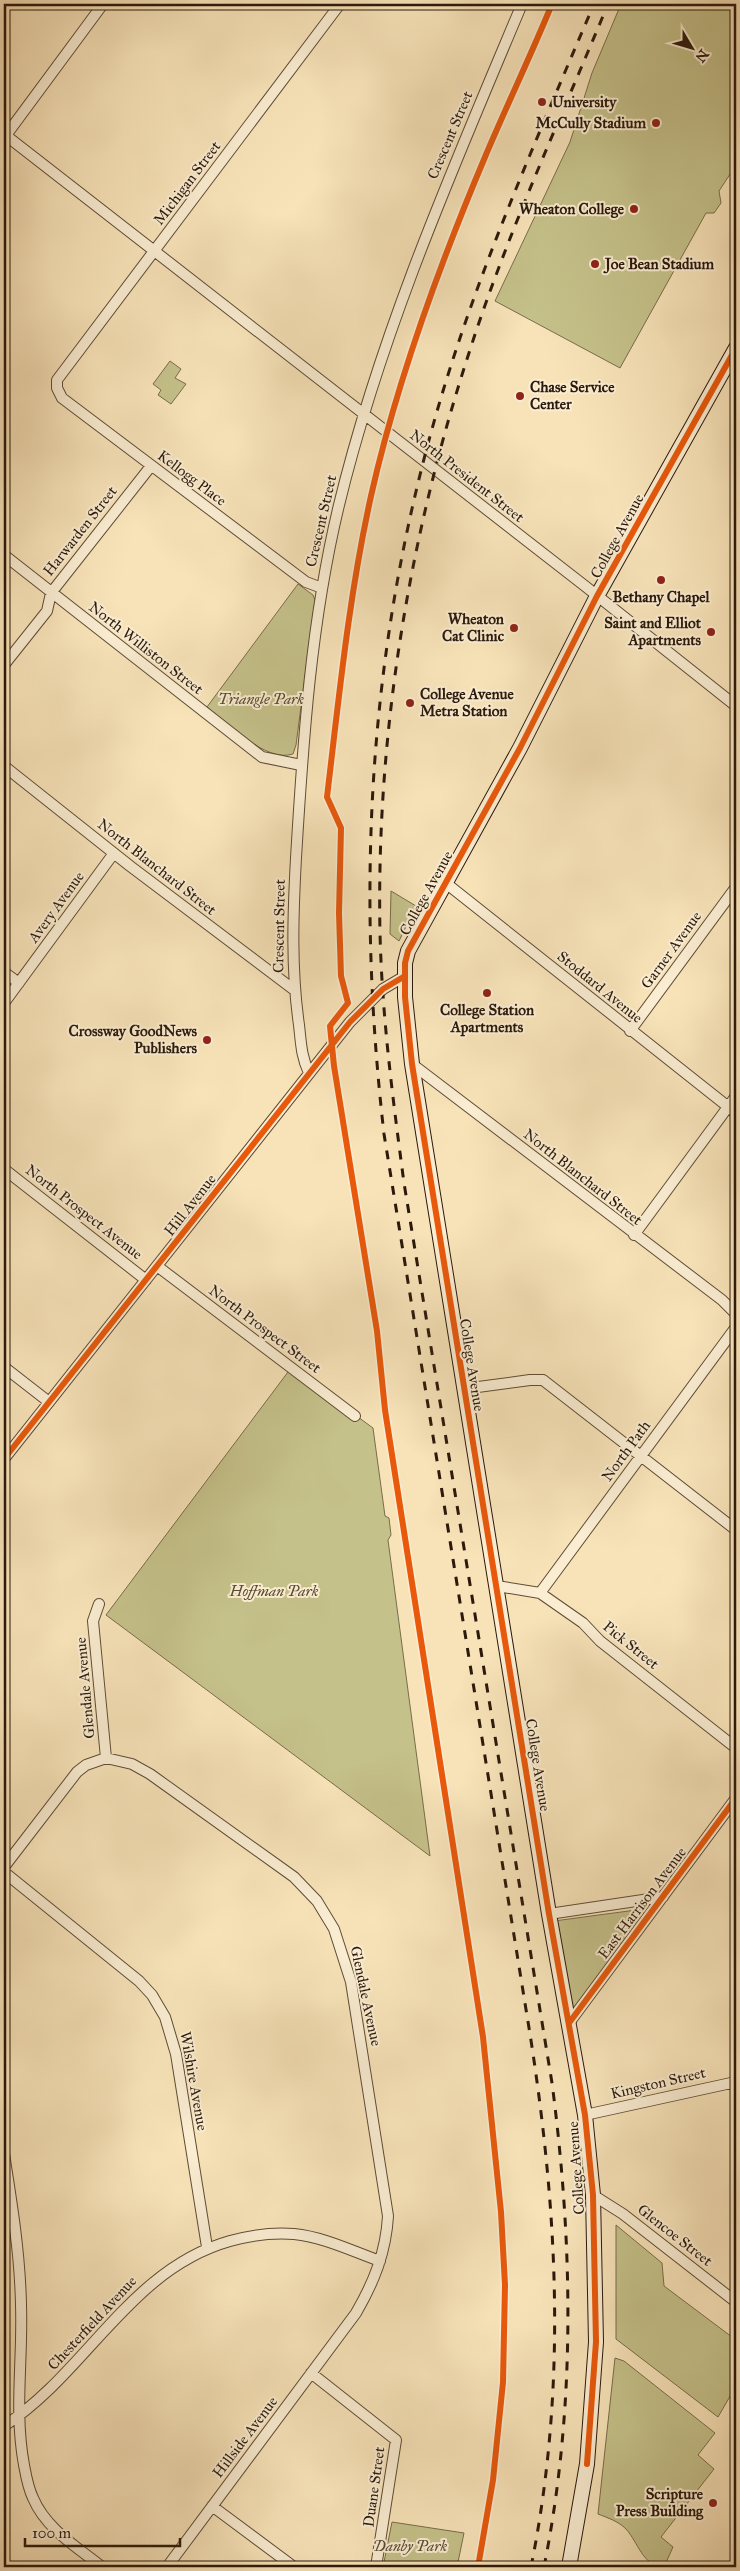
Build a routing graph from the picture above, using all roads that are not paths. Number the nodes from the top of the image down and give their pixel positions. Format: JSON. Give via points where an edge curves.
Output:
{"nodes":[{"id":1,"x":103,"y":4,"type":"edge"},
{"id":2,"x":340,"y":4,"type":"edge"},
{"id":3,"x":522,"y":4,"type":"edge"},
{"id":4,"x":4,"y":136,"type":"edge"},
{"id":5,"x":154,"y":252,"type":"junction"},
{"id":6,"x":736,"y":348,"type":"edge"},
{"id":7,"x":57,"y":380,"type":"joint"},
{"id":8,"x":364,"y":415,"type":"junction"},
{"id":9,"x":151,"y":466,"type":"junction"},
{"id":10,"x":4,"y":555,"type":"edge"},
{"id":11,"x":322,"y":588,"type":"junction"},
{"id":12,"x":50,"y":593,"type":"junction"},
{"id":13,"x":597,"y":596,"type":"junction"},
{"id":14,"x":4,"y":665,"type":"edge"},
{"id":15,"x":736,"y":706,"type":"edge"},
{"id":16,"x":301,"y":765,"type":"junction"},
{"id":17,"x":4,"y":766,"type":"edge"},
{"id":18,"x":114,"y":853,"type":"junction"},
{"id":19,"x":446,"y":884,"type":"junction"},
{"id":20,"x":736,"y":886,"type":"edge"},
{"id":21,"x":4,"y":972,"type":"edge"},
{"id":22,"x":405,"y":976,"type":"junction"},
{"id":23,"x":19,"y":983,"type":"junction"},
{"id":24,"x":293,"y":989,"type":"junction"},
{"id":25,"x":4,"y":1003,"type":"edge"},
{"id":26,"x":630,"y":1031,"type":"junction"},
{"id":27,"x":412,"y":1064,"type":"junction"},
{"id":28,"x":309,"y":1073,"type":"junction"},
{"id":29,"x":736,"y":1096,"type":"edge"},
{"id":30,"x":732,"y":1110,"type":"edge"},
{"id":31,"x":4,"y":1169,"type":"edge"},
{"id":32,"x":634,"y":1235,"type":"junction"},
{"id":33,"x":158,"y":1266,"type":"junction"},
{"id":34,"x":146,"y":1280,"type":"junction"},
{"id":35,"x":736,"y":1314,"type":"edge"},
{"id":36,"x":736,"y":1327,"type":"edge"},
{"id":37,"x":4,"y":1367,"type":"edge"},
{"id":38,"x":463,"y":1389,"type":"junction"},
{"id":39,"x":49,"y":1402,"type":"junction"},
{"id":40,"x":355,"y":1416,"type":"dead end"},
{"id":41,"x":641,"y":1456,"type":"junction"},
{"id":42,"x":4,"y":1459,"type":"edge"},
{"id":43,"x":736,"y":1530,"type":"edge"},
{"id":44,"x":497,"y":1586,"type":"junction"},
{"id":45,"x":540,"y":1593,"type":"junction"},
{"id":46,"x":100,"y":1604,"type":"dead end"},
{"id":47,"x":736,"y":1748,"type":"edge"},
{"id":48,"x":106,"y":1758,"type":"junction"},
{"id":49,"x":736,"y":1798,"type":"edge"},
{"id":50,"x":4,"y":1867,"type":"edge"},
{"id":51,"x":4,"y":1872,"type":"edge"},
{"id":52,"x":663,"y":1896,"type":"junction"},
{"id":53,"x":549,"y":1914,"type":"junction"},
{"id":54,"x":569,"y":2023,"type":"junction"},
{"id":55,"x":736,"y":2087,"type":"edge"},
{"id":56,"x":585,"y":2115,"type":"junction"},
{"id":57,"x":4,"y":2154,"type":"edge"},
{"id":58,"x":593,"y":2195,"type":"junction"},
{"id":59,"x":207,"y":2248,"type":"junction"},
{"id":60,"x":380,"y":2261,"type":"junction"},
{"id":61,"x":736,"y":2302,"type":"edge"},
{"id":62,"x":347,"y":2325,"type":"joint"},
{"id":63,"x":311,"y":2373,"type":"junction"},
{"id":64,"x":18,"y":2417,"type":"junction"},
{"id":65,"x":4,"y":2426,"type":"edge"},
{"id":66,"x":212,"y":2506,"type":"junction"},
{"id":67,"x":102,"y":2567,"type":"edge"},
{"id":68,"x":167,"y":2567,"type":"edge"},
{"id":69,"x":294,"y":2567,"type":"edge"},
{"id":70,"x":376,"y":2567,"type":"edge"},
{"id":71,"x":569,"y":2567,"type":"edge"}],
"edges":[{"from":1,"to":4,"type":"street"},
{"from":2,"to":5,"type":"street","name":"Michigan Street"},
{"from":3,"to":8,"type":"street","name":"Crescent Street","via":[[420,248]]},
{"from":4,"to":5,"type":"street","name":"North President Street"},
{"from":5,"to":7,"type":"street","name":"Michigan Street"},
{"from":5,"to":8,"type":"street","name":"North President Street"},
{"from":6,"to":13,"type":"street","name":"College Avenue"},
{"from":7,"to":9,"type":"street","name":"Kellogg Place","via":[[62,398]]},
{"from":8,"to":11,"type":"street","name":"Crescent Street","via":[[339,506]]},
{"from":8,"to":13,"type":"street","name":"North President Street"},
{"from":9,"to":11,"type":"street","name":"Kellogg Place","via":[[306,582]]},
{"from":9,"to":12,"type":"street","name":"Harwarden Street"},
{"from":10,"to":12,"type":"street","name":"North Williston Street"},
{"from":11,"to":16,"type":"street","name":"Crescent Street"},
{"from":12,"to":14,"type":"street","name":"Harwarden Street","via":[[46,611]]},
{"from":12,"to":16,"type":"street","name":"North Williston Street","via":[[262,758]]},
{"from":13,"to":15,"type":"street","name":"North President Street"},
{"from":13,"to":19,"type":"street","name":"College Avenue"},
{"from":16,"to":24,"type":"street","name":"Crescent Street","via":[[293,912]]},
{"from":17,"to":18,"type":"street","name":"North Blanchard Street"},
{"from":18,"to":23,"type":"street","name":"Avery Avenue"},
{"from":18,"to":24,"type":"street","name":"North Blanchard Street"},
{"from":19,"to":22,"type":"street","name":"College Avenue","via":[[408,951]]},
{"from":19,"to":26,"type":"street","name":"Stoddard Avenue"},
{"from":20,"to":26,"type":"street","name":"Garner Avenue"},
{"from":21,"to":23,"type":"street"},
{"from":22,"to":27,"type":"street","name":"College Avenue"},
{"from":22,"to":28,"type":"street","name":"Hill Avenue","via":[[395,980],[366,1004]]},
{"from":23,"to":25,"type":"street","name":"Avery Avenue"},
{"from":24,"to":28,"type":"street","name":"Crescent Street","via":[[301,1056]]},
{"from":26,"to":30,"type":"street","name":"Stoddard Avenue"},
{"from":27,"to":32,"type":"street","name":"North Blanchard Street"},
{"from":27,"to":38,"type":"street","name":"College Avenue"},
{"from":28,"to":33,"type":"street","name":"Hill Avenue"},
{"from":29,"to":30,"type":"street"},
{"from":30,"to":32,"type":"street"},
{"from":31,"to":34,"type":"street","name":"North Prospect Avenue"},
{"from":32,"to":35,"type":"street","name":"North Blanchard Street"},
{"from":33,"to":34,"type":"street","name":"Hill Avenue"},
{"from":33,"to":40,"type":"street","name":"North Prospect Street"},
{"from":34,"to":39,"type":"street","name":"Hill Avenue"},
{"from":36,"to":41,"type":"street","name":"North Path"},
{"from":37,"to":39,"type":"street"},
{"from":38,"to":41,"type":"street","via":[[543,1380]]},
{"from":38,"to":44,"type":"street","name":"College Avenue"},
{"from":39,"to":42,"type":"street","name":"Hill Avenue"},
{"from":41,"to":43,"type":"street"},
{"from":41,"to":45,"type":"street","name":"North Path"},
{"from":44,"to":45,"type":"street","name":"Pick Street"},
{"from":44,"to":53,"type":"street","name":"College Avenue"},
{"from":45,"to":47,"type":"street","name":"Pick Street","via":[[583,1623],[600,1641]]},
{"from":46,"to":48,"type":"street","name":"Glendale Avenue","via":[[93,1622]]},
{"from":48,"to":50,"type":"street","via":[[77,1772]]},
{"from":48,"to":60,"type":"street","name":"Glendale Avenue","via":[[132,1764],[150,1774],[284,1868],[317,1901],[334,1929],[351,1982],[386,2198],[387,2235]]},
{"from":49,"to":52,"type":"street","name":"East Harrison Avenue"},
{"from":51,"to":59,"type":"street","name":"Wilshire Avenue","via":[[139,1981],[160,2008],[170,2028],[176,2054]]},
{"from":52,"to":53,"type":"street"},
{"from":52,"to":54,"type":"street","name":"East Harrison Avenue"},
{"from":53,"to":54,"type":"street","name":"College Avenue"},
{"from":54,"to":56,"type":"street","name":"College Avenue"},
{"from":55,"to":56,"type":"street","name":"Kingston Street","via":[[731,2082]]},
{"from":56,"to":58,"type":"street","name":"College Avenue"},
{"from":57,"to":64,"type":"street","via":[[16,2226],[20,2282]]},
{"from":58,"to":61,"type":"street","name":"Glencoe Street","via":[[623,2214]]},
{"from":58,"to":71,"type":"street","name":"College Avenue","via":[[596,2342],[587,2464]]},
{"from":59,"to":60,"type":"street","name":"Chesterfield Avenue","via":[[262,2233],[295,2234]]},
{"from":59,"to":64,"type":"street","name":"Chesterfield Avenue","via":[[170,2268],[135,2297],[80,2359]]},
{"from":60,"to":62,"type":"street","name":"Glendale Avenue","via":[[372,2285]]},
{"from":62,"to":63,"type":"street","name":"Hillside Avenue"},
{"from":63,"to":66,"type":"street","name":"Hillside Avenue"},
{"from":63,"to":70,"type":"street","name":"Duane Street","via":[[396,2440]]},
{"from":64,"to":65,"type":"street","name":"Chesterfield Avenue"},
{"from":64,"to":67,"type":"street","via":[[27,2477],[39,2509],[56,2531]]},
{"from":66,"to":68,"type":"street","name":"Hillside Avenue"},
{"from":66,"to":69,"type":"street"}]}
